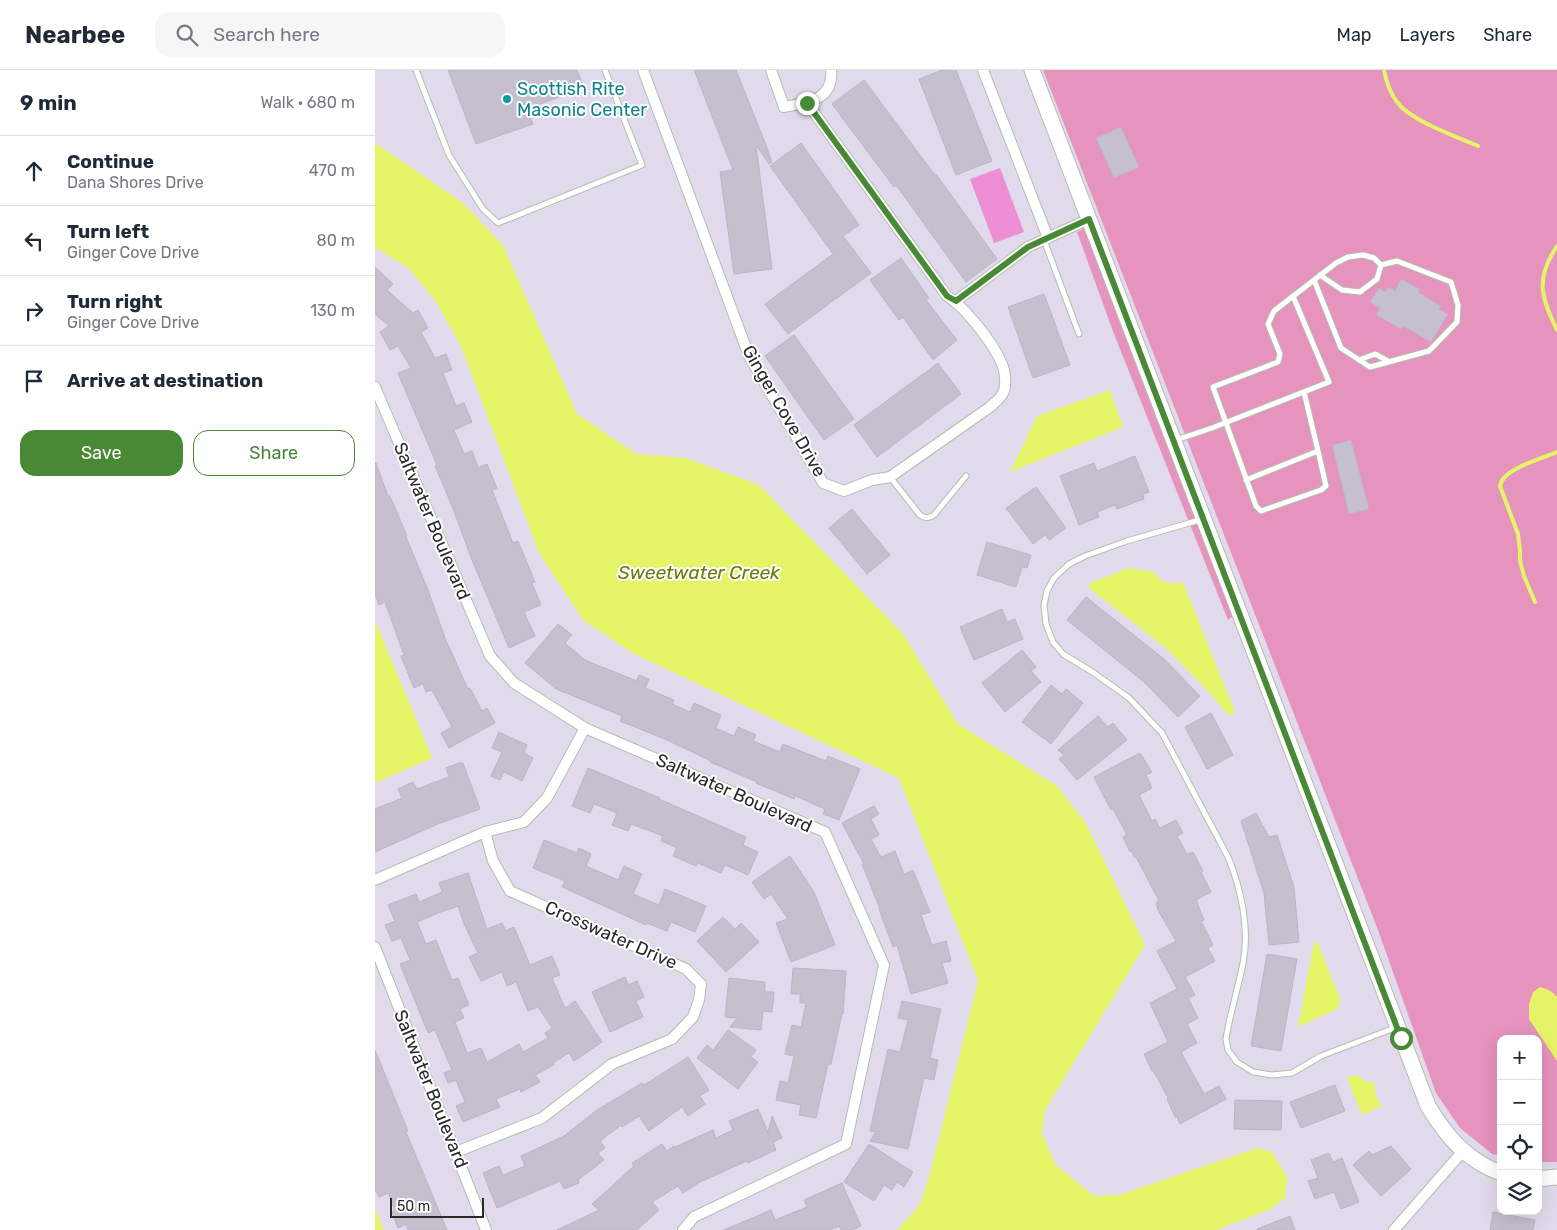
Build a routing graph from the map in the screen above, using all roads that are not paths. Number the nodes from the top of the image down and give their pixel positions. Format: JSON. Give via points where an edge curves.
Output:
{"nodes":[{"id":1,"x":416,"y":70,"type":"edge"},
{"id":2,"x":605,"y":70,"type":"edge"},
{"id":3,"x":643,"y":70,"type":"edge"},
{"id":4,"x":771,"y":70,"type":"edge"},
{"id":5,"x":831,"y":70,"type":"edge"},
{"id":6,"x":983,"y":70,"type":"edge"},
{"id":7,"x":1032,"y":70,"type":"edge"},
{"id":8,"x":807,"y":103,"type":"junction"},
{"id":9,"x":1089,"y":219,"type":"junction"},
{"id":10,"x":1046,"y":239,"type":"junction"},
{"id":11,"x":1381,"y":265,"type":"junction"},
{"id":12,"x":1320,"y":275,"type":"junction"},
{"id":13,"x":1314,"y":280,"type":"junction"},
{"id":14,"x":1293,"y":296,"type":"junction"},
{"id":15,"x":956,"y":301,"type":"junction"},
{"id":16,"x":1079,"y":334,"type":"dead end"},
{"id":17,"x":1359,"y":360,"type":"junction"},
{"id":18,"x":1387,"y":361,"type":"junction"},
{"id":19,"x":375,"y":387,"type":"edge"},
{"id":20,"x":1304,"y":392,"type":"junction"},
{"id":21,"x":1225,"y":422,"type":"junction"},
{"id":22,"x":1173,"y":441,"type":"junction"},
{"id":23,"x":1318,"y":451,"type":"junction"},
{"id":24,"x":966,"y":476,"type":"dead end"},
{"id":25,"x":890,"y":477,"type":"junction"},
{"id":26,"x":1246,"y":480,"type":"junction"},
{"id":27,"x":1203,"y":519,"type":"junction"},
{"id":28,"x":585,"y":728,"type":"junction"},
{"id":29,"x":485,"y":832,"type":"junction"},
{"id":30,"x":375,"y":880,"type":"edge"},
{"id":31,"x":375,"y":947,"type":"edge"},
{"id":32,"x":1397,"y":1026,"type":"junction"},
{"id":33,"x":1463,"y":1151,"type":"junction"},
{"id":34,"x":456,"y":1152,"type":"junction"},
{"id":35,"x":1497,"y":1171,"type":"edge"},
{"id":36,"x":1557,"y":1177,"type":"edge"},
{"id":37,"x":1542,"y":1179,"type":"edge"},
{"id":38,"x":486,"y":1230,"type":"edge"},
{"id":39,"x":683,"y":1230,"type":"edge"},
{"id":40,"x":1394,"y":1230,"type":"edge"}],
"edges":[{"from":1,"to":2,"type":"lane","via":[[449,155],[483,208],[499,223],[642,165]]},
{"from":3,"to":25,"type":"street","name":"Ginger Cove Drive","via":[[749,356],[823,483],[844,491]]},
{"from":4,"to":8,"type":"street","via":[[784,107]]},
{"from":5,"to":8,"type":"street","via":[[825,94]]},
{"from":6,"to":10,"type":"street"},
{"from":7,"to":9,"type":"street"},
{"from":8,"to":15,"type":"street","name":"Ginger Cove Drive","via":[[947,296]]},
{"from":9,"to":10,"type":"street"},
{"from":9,"to":22,"type":"street"},
{"from":10,"to":15,"type":"street","via":[[1028,247]]},
{"from":10,"to":16,"type":"lane"},
{"from":11,"to":12,"type":"lane","via":[[1363,255],[1348,257]]},
{"from":11,"to":12,"type":"lane","via":[[1377,279],[1360,292],[1342,290]]},
{"from":11,"to":18,"type":"lane","via":[[1397,261],[1451,282],[1458,305],[1457,322],[1429,351]]},
{"from":12,"to":13,"type":"lane"},
{"from":13,"to":14,"type":"lane"},
{"from":13,"to":17,"type":"lane","via":[[1341,348]]},
{"from":14,"to":20,"type":"lane","via":[[1329,382]]},
{"from":14,"to":21,"type":"lane","via":[[1274,311],[1268,324],[1279,354],[1278,362],[1213,387]]},
{"from":15,"to":25,"type":"street","name":"Ginger Cove Drive","via":[[1002,363],[1005,374],[1003,393],[990,407]]},
{"from":17,"to":18,"type":"lane","via":[[1370,367]]},
{"from":17,"to":18,"type":"lane","via":[[1375,354]]},
{"from":19,"to":28,"type":"street","name":"Saltwater Boulevard","via":[[490,656],[514,683]]},
{"from":20,"to":21,"type":"lane"},
{"from":20,"to":23,"type":"lane"},
{"from":21,"to":22,"type":"lane"},
{"from":21,"to":26,"type":"lane"},
{"from":22,"to":27,"type":"street"},
{"from":23,"to":26,"type":"lane"},
{"from":23,"to":26,"type":"lane","via":[[1326,481],[1321,490],[1261,512]]},
{"from":24,"to":25,"type":"lane","via":[[929,518],[920,515]]},
{"from":27,"to":32,"type":"street"},
{"from":27,"to":32,"type":"lane","via":[[1127,541],[1069,564],[1054,578],[1047,591],[1044,605],[1046,624],[1053,642],[1063,654],[1129,698],[1162,733],[1228,857],[1236,877],[1246,946],[1226,1039],[1228,1050],[1237,1062],[1253,1072],[1272,1075],[1292,1073],[1321,1056]]},
{"from":28,"to":29,"type":"street","via":[[547,798],[524,822]]},
{"from":28,"to":39,"type":"street","name":"Saltwater Boulevard","via":[[825,832],[884,964],[846,1144],[694,1217]]},
{"from":29,"to":30,"type":"street"},
{"from":29,"to":34,"type":"street","name":"Crosswater Drive","via":[[493,860],[510,891],[686,969],[701,984],[693,1017],[672,1039],[612,1064],[543,1118]]},
{"from":31,"to":34,"type":"street","name":"Saltwater Boulevard"},
{"from":32,"to":33,"type":"street","via":[[1428,1106]]},
{"from":33,"to":35,"type":"street","via":[[1476,1162]]},
{"from":33,"to":40,"type":"street"},
{"from":34,"to":38,"type":"street","name":"Saltwater Boulevard"},
{"from":36,"to":37,"type":"street"}]}
